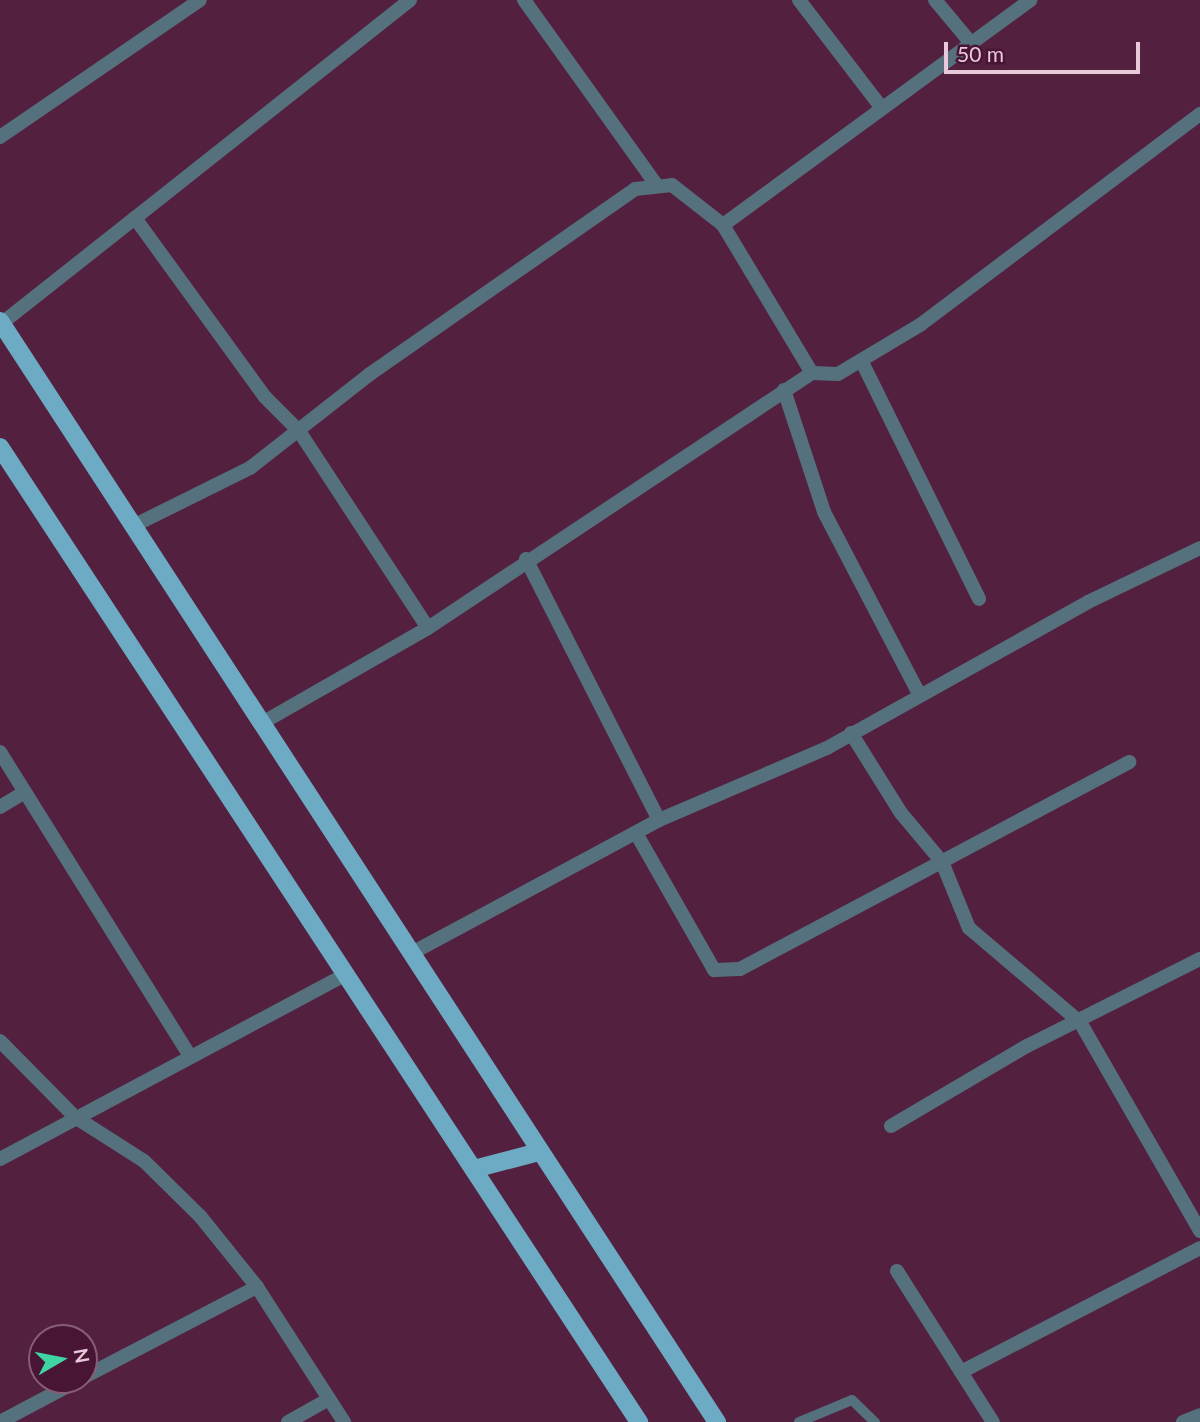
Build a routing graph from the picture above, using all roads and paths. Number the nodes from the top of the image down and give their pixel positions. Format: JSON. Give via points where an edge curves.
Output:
{"nodes":[{"id":1,"x":200,"y":0,"type":"edge"},
{"id":2,"x":410,"y":0,"type":"edge"},
{"id":3,"x":524,"y":0,"type":"edge"},
{"id":4,"x":799,"y":0,"type":"edge"},
{"id":5,"x":935,"y":0,"type":"edge"},
{"id":6,"x":1030,"y":0,"type":"edge"},
{"id":7,"x":971,"y":43,"type":"junction"},
{"id":8,"x":882,"y":108,"type":"junction"},
{"id":9,"x":1200,"y":114,"type":"edge"},
{"id":10,"x":0,"y":137,"type":"edge"},
{"id":11,"x":655,"y":183,"type":"junction"},
{"id":12,"x":135,"y":218,"type":"junction"},
{"id":13,"x":723,"y":225,"type":"junction"},
{"id":14,"x":1,"y":322,"type":"edge"},
{"id":15,"x":863,"y":364,"type":"junction"},
{"id":16,"x":812,"y":373,"type":"junction"},
{"id":17,"x":784,"y":390,"type":"junction"},
{"id":18,"x":299,"y":431,"type":"junction"},
{"id":19,"x":0,"y":447,"type":"edge"},
{"id":20,"x":134,"y":526,"type":"junction"},
{"id":21,"x":1200,"y":548,"type":"edge"},
{"id":22,"x":526,"y":559,"type":"junction"},
{"id":23,"x":979,"y":599,"type":"dead end"},
{"id":24,"x":428,"y":628,"type":"junction"},
{"id":25,"x":919,"y":694,"type":"junction"},
{"id":26,"x":262,"y":723,"type":"junction"},
{"id":27,"x":851,"y":733,"type":"junction"},
{"id":28,"x":0,"y":752,"type":"edge"},
{"id":29,"x":1129,"y":762,"type":"dead end"},
{"id":30,"x":25,"y":792,"type":"junction"},
{"id":31,"x":0,"y":807,"type":"edge"},
{"id":32,"x":659,"y":820,"type":"junction"},
{"id":33,"x":636,"y":833,"type":"junction"},
{"id":34,"x":942,"y":862,"type":"junction"},
{"id":35,"x":412,"y":953,"type":"junction"},
{"id":36,"x":1200,"y":959,"type":"edge"},
{"id":37,"x":346,"y":974,"type":"junction"},
{"id":38,"x":1080,"y":1022,"type":"junction"},
{"id":39,"x":0,"y":1041,"type":"edge"},
{"id":40,"x":190,"y":1056,"type":"junction"},
{"id":41,"x":75,"y":1117,"type":"junction"},
{"id":42,"x":891,"y":1126,"type":"dead end"},
{"id":43,"x":539,"y":1152,"type":"junction"},
{"id":44,"x":0,"y":1159,"type":"edge"},
{"id":45,"x":474,"y":1169,"type":"junction"},
{"id":46,"x":1200,"y":1231,"type":"edge"},
{"id":47,"x":1200,"y":1248,"type":"edge"},
{"id":48,"x":897,"y":1271,"type":"dead end"},
{"id":49,"x":257,"y":1287,"type":"junction"},
{"id":50,"x":98,"y":1370,"type":"edge"},
{"id":51,"x":961,"y":1372,"type":"junction"},
{"id":52,"x":53,"y":1394,"type":"edge"},
{"id":53,"x":329,"y":1399,"type":"junction"},
{"id":54,"x":1200,"y":1415,"type":"edge"},
{"id":55,"x":0,"y":1422,"type":"edge"},
{"id":56,"x":288,"y":1422,"type":"edge"},
{"id":57,"x":344,"y":1422,"type":"edge"},
{"id":58,"x":639,"y":1422,"type":"edge"},
{"id":59,"x":717,"y":1422,"type":"edge"},
{"id":60,"x":799,"y":1422,"type":"edge"},
{"id":61,"x":875,"y":1422,"type":"edge"},
{"id":62,"x":993,"y":1422,"type":"edge"},
{"id":63,"x":1183,"y":1422,"type":"edge"}],
"edges":[{"from":1,"to":10,"type":"street"},
{"from":2,"to":12,"type":"street"},
{"from":3,"to":11,"type":"street"},
{"from":4,"to":8,"type":"street"},
{"from":5,"to":7,"type":"street"},
{"from":6,"to":7,"type":"street"},
{"from":7,"to":8,"type":"street"},
{"from":8,"to":13,"type":"street"},
{"from":9,"to":15,"type":"street"},
{"from":11,"to":13,"type":"street","via":[[672,185]]},
{"from":11,"to":18,"type":"street","via":[[635,189]]},
{"from":12,"to":14,"type":"street"},
{"from":12,"to":18,"type":"street","via":[[265,397]]},
{"from":13,"to":16,"type":"street"},
{"from":14,"to":20,"type":"main road"},
{"from":15,"to":16,"type":"street","via":[[838,374]]},
{"from":15,"to":23,"type":"street"},
{"from":16,"to":17,"type":"street"},
{"from":17,"to":22,"type":"street"},
{"from":17,"to":25,"type":"street","via":[[824,512]]},
{"from":18,"to":20,"type":"street","via":[[250,468]]},
{"from":18,"to":24,"type":"street"},
{"from":19,"to":37,"type":"main road"},
{"from":20,"to":26,"type":"main road"},
{"from":21,"to":25,"type":"street"},
{"from":22,"to":24,"type":"street"},
{"from":22,"to":32,"type":"street"},
{"from":24,"to":26,"type":"street"},
{"from":25,"to":27,"type":"street"},
{"from":26,"to":35,"type":"main road"},
{"from":27,"to":32,"type":"street"},
{"from":27,"to":34,"type":"street","via":[[901,813]]},
{"from":28,"to":30,"type":"street"},
{"from":29,"to":34,"type":"street"},
{"from":30,"to":31,"type":"street"},
{"from":30,"to":40,"type":"street"},
{"from":32,"to":33,"type":"street"},
{"from":33,"to":34,"type":"street","via":[[714,970],[740,969]]},
{"from":33,"to":35,"type":"street"},
{"from":34,"to":38,"type":"street","via":[[969,928]]},
{"from":35,"to":43,"type":"main road"},
{"from":36,"to":38,"type":"street"},
{"from":37,"to":40,"type":"street"},
{"from":37,"to":45,"type":"main road"},
{"from":38,"to":42,"type":"street"},
{"from":38,"to":46,"type":"street"},
{"from":39,"to":41,"type":"street"},
{"from":40,"to":41,"type":"street"},
{"from":41,"to":44,"type":"street"},
{"from":41,"to":49,"type":"street","via":[[144,1161]]},
{"from":43,"to":45,"type":"main road"},
{"from":43,"to":59,"type":"main road"},
{"from":45,"to":58,"type":"main road"},
{"from":47,"to":51,"type":"street"},
{"from":48,"to":51,"type":"street"},
{"from":49,"to":50,"type":"street"},
{"from":49,"to":53,"type":"street"},
{"from":51,"to":62,"type":"street"},
{"from":52,"to":55,"type":"street"},
{"from":53,"to":56,"type":"street"},
{"from":53,"to":57,"type":"street"},
{"from":54,"to":63,"type":"street"},
{"from":60,"to":61,"type":"lane","via":[[852,1400]]}]}
